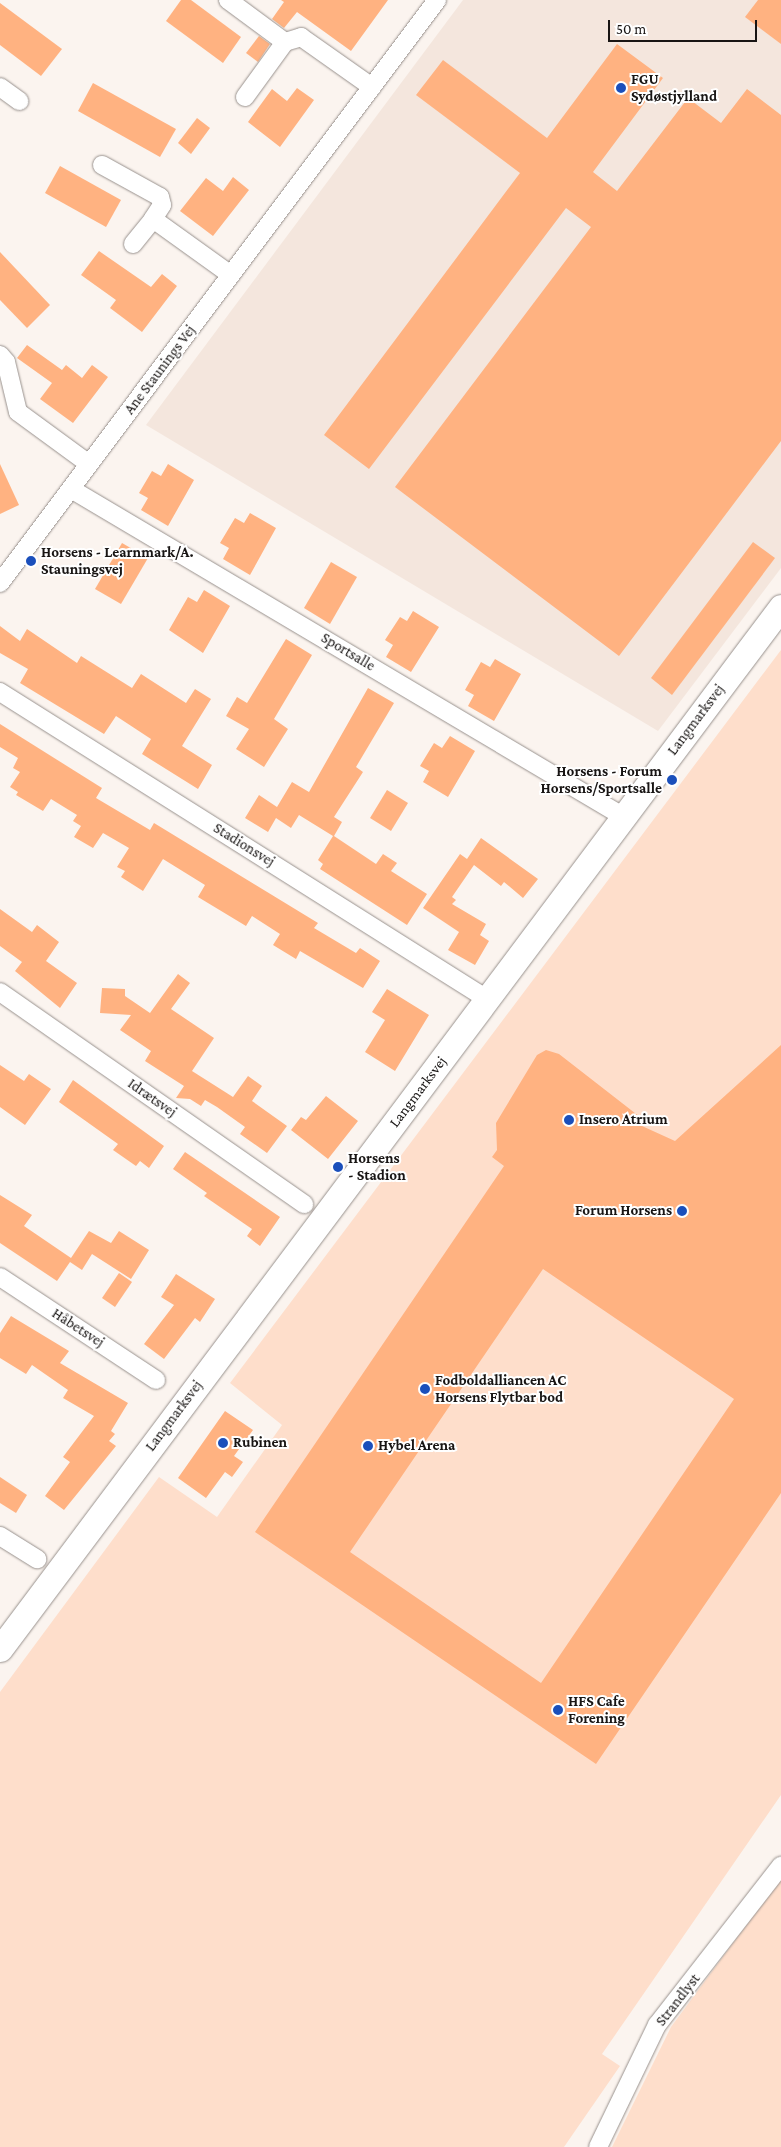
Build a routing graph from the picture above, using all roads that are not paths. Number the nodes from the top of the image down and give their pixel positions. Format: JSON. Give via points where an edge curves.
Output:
{"nodes":[{"id":1,"x":228,"y":0,"type":"edge"},
{"id":2,"x":437,"y":0,"type":"edge"},
{"id":3,"x":284,"y":42,"type":"junction"},
{"id":4,"x":0,"y":87,"type":"edge"},
{"id":5,"x":372,"y":87,"type":"junction"},
{"id":6,"x":245,"y":97,"type":"dead end"},
{"id":7,"x":19,"y":101,"type":"dead end"},
{"id":8,"x":102,"y":165,"type":"dead end"},
{"id":9,"x":153,"y":218,"type":"junction"},
{"id":10,"x":134,"y":244,"type":"dead end"},
{"id":11,"x":231,"y":276,"type":"junction"},
{"id":12,"x":0,"y":356,"type":"edge"},
{"id":13,"x":89,"y":464,"type":"junction"},
{"id":14,"x":71,"y":489,"type":"junction"},
{"id":15,"x":0,"y":582,"type":"edge"},
{"id":16,"x":781,"y":607,"type":"edge"},
{"id":17,"x":0,"y":692,"type":"edge"},
{"id":18,"x":624,"y":816,"type":"junction"},
{"id":19,"x":0,"y":992,"type":"edge"},
{"id":20,"x":487,"y":999,"type":"junction"},
{"id":21,"x":304,"y":1204,"type":"dead end"},
{"id":22,"x":0,"y":1277,"type":"edge"},
{"id":23,"x":156,"y":1380,"type":"dead end"},
{"id":24,"x":0,"y":1536,"type":"edge"},
{"id":25,"x":37,"y":1559,"type":"dead end"},
{"id":26,"x":0,"y":1649,"type":"edge"},
{"id":27,"x":781,"y":1866,"type":"edge"},
{"id":28,"x":598,"y":2147,"type":"edge"}],
"edges":[{"from":1,"to":3,"type":"street"},
{"from":2,"to":5,"type":"street","name":"Ane Staunings Vej"},
{"from":3,"to":5,"type":"street","via":[[301,37]]},
{"from":3,"to":6,"type":"street"},
{"from":4,"to":7,"type":"street"},
{"from":5,"to":11,"type":"street","name":"Ane Staunings Vej"},
{"from":8,"to":9,"type":"street","via":[[160,197],[162,205]]},
{"from":9,"to":10,"type":"street"},
{"from":9,"to":11,"type":"street"},
{"from":11,"to":13,"type":"street","name":"Ane Staunings Vej"},
{"from":12,"to":13,"type":"street","via":[[6,362],[18,412]]},
{"from":13,"to":14,"type":"street","name":"Ane Staunings Vej"},
{"from":14,"to":15,"type":"street","name":"Ane Staunings Vej"},
{"from":14,"to":18,"type":"street","name":"Sportsalle"},
{"from":16,"to":18,"type":"main road","name":"Langmarksvej"},
{"from":17,"to":20,"type":"street","name":"Stadionsvej"},
{"from":18,"to":20,"type":"main road","name":"Langmarksvej"},
{"from":19,"to":21,"type":"street","name":"Idrætsvej"},
{"from":20,"to":26,"type":"main road","name":"Langmarksvej"},
{"from":22,"to":23,"type":"street","name":"Håbetsvej"},
{"from":24,"to":25,"type":"street"},
{"from":27,"to":28,"type":"street","name":"Strandlyst","via":[[657,2025]]}]}
